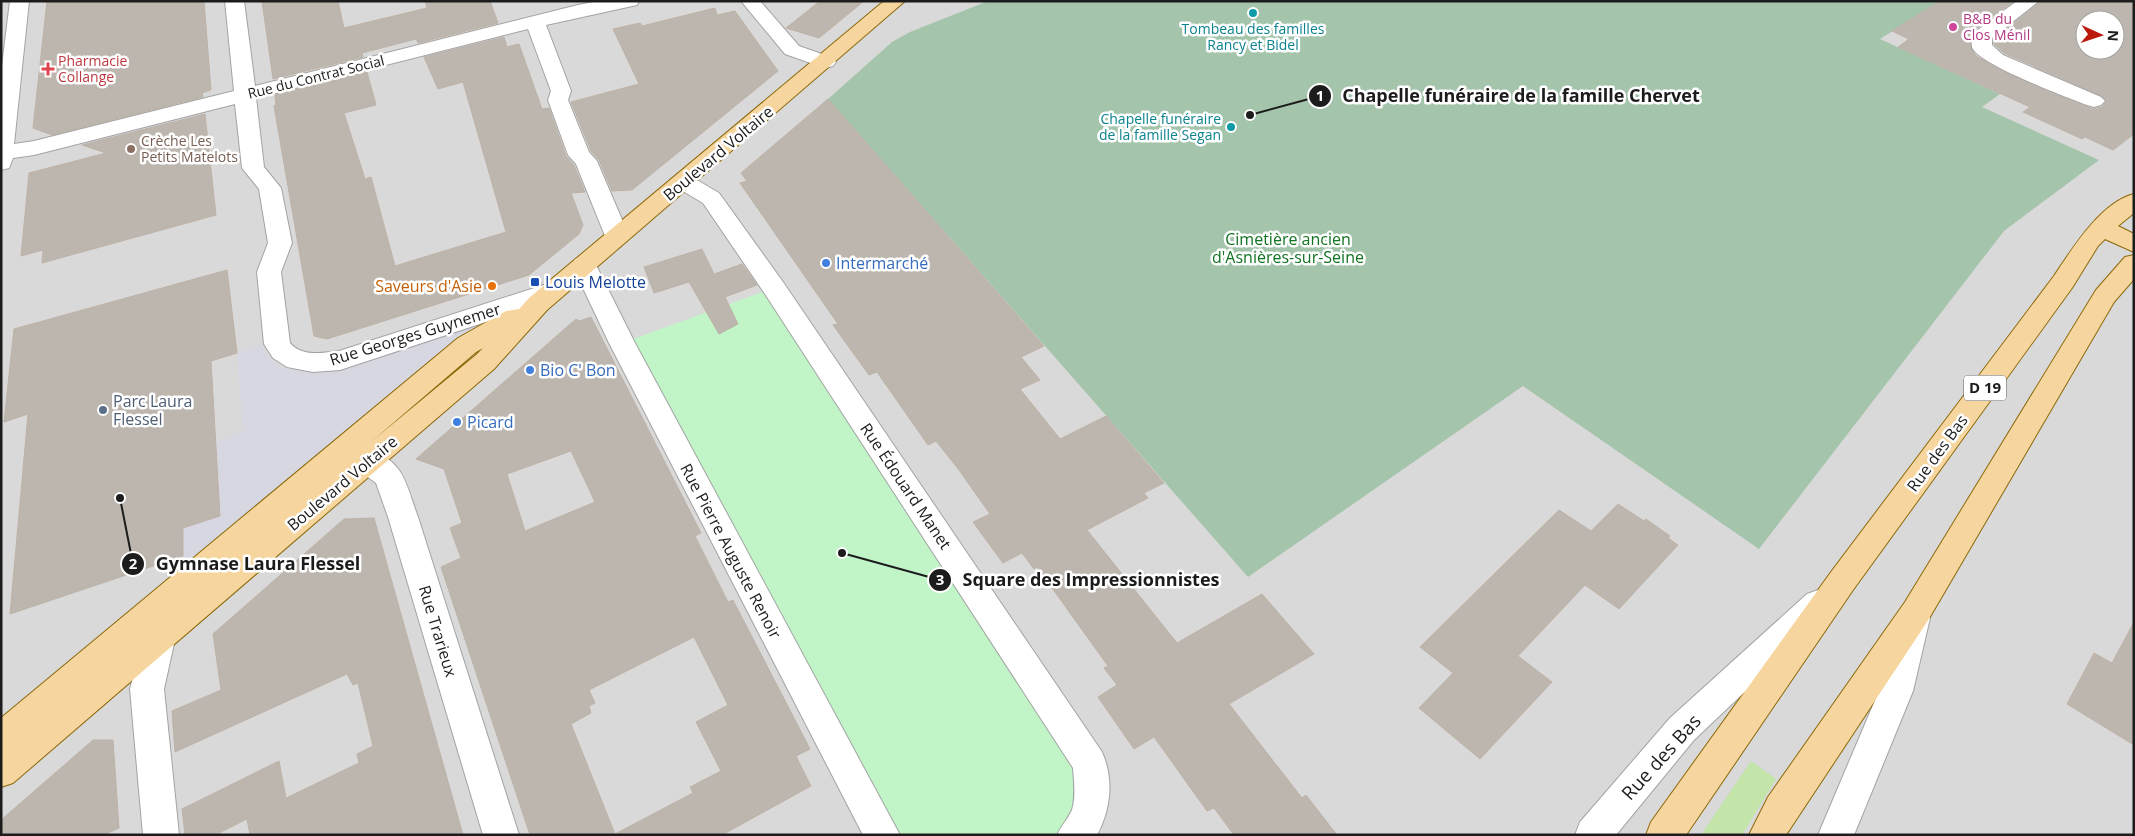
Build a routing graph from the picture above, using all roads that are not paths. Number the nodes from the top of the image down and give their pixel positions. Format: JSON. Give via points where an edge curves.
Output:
{"nodes":[{"id":1,"x":234,"y":1,"type":"edge"},
{"id":2,"x":630,"y":1,"type":"edge"},
{"id":3,"x":750,"y":1,"type":"edge"},
{"id":4,"x":896,"y":1,"type":"edge"},
{"id":5,"x":2030,"y":1,"type":"edge"},
{"id":6,"x":13,"y":7,"type":"edge"},
{"id":7,"x":536,"y":21,"type":"junction"},
{"id":8,"x":826,"y":62,"type":"junction"},
{"id":9,"x":245,"y":95,"type":"junction"},
{"id":10,"x":2094,"y":101,"type":"dead end"},
{"id":11,"x":2,"y":156,"type":"edge"},
{"id":12,"x":684,"y":182,"type":"junction"},
{"id":13,"x":2123,"y":214,"type":"edge"},
{"id":14,"x":617,"y":236,"type":"junction"},
{"id":15,"x":2134,"y":244,"type":"edge"},
{"id":16,"x":2134,"y":263,"type":"edge"},
{"id":17,"x":584,"y":265,"type":"junction"},
{"id":18,"x":545,"y":297,"type":"junction"},
{"id":19,"x":358,"y":454,"type":"junction"},
{"id":20,"x":1842,"y":581,"type":"junction"},
{"id":21,"x":1916,"y":612,"type":"junction"},
{"id":22,"x":159,"y":639,"type":"junction"},
{"id":23,"x":1,"y":739,"type":"edge"},
{"id":24,"x":1,"y":771,"type":"edge"},
{"id":25,"x":1841,"y":832,"type":"edge"},
{"id":26,"x":161,"y":835,"type":"edge"},
{"id":27,"x":501,"y":835,"type":"edge"},
{"id":28,"x":882,"y":835,"type":"edge"},
{"id":29,"x":1075,"y":835,"type":"edge"},
{"id":30,"x":1593,"y":835,"type":"edge"},
{"id":31,"x":1664,"y":835,"type":"edge"},
{"id":32,"x":1767,"y":835,"type":"edge"}],
"edges":[{"from":1,"to":9,"type":"street","name":"Rue Georges Guynemer"},
{"from":2,"to":7,"type":"street","name":"Rue du Contrat Social"},
{"from":3,"to":8,"type":"street","via":[[792,50]]},
{"from":4,"to":8,"type":"main road","name":"Boulevard Voltaire"},
{"from":5,"to":10,"type":"street","via":[[1982,36],[1982,47],[1996,59]]},
{"from":6,"to":11,"type":"street"},
{"from":7,"to":9,"type":"street","name":"Rue du Contrat Social"},
{"from":7,"to":14,"type":"street","via":[[561,92],[558,100],[579,155],[586,160]]},
{"from":8,"to":12,"type":"main road","name":"Boulevard Voltaire"},
{"from":9,"to":11,"type":"street","name":"Rue du Contrat Social"},
{"from":9,"to":18,"type":"street","name":"Rue Georges Guynemer","via":[[246,129],[253,168],[270,188],[280,243],[269,272],[277,344],[282,353],[305,362],[340,360]]},
{"from":12,"to":14,"type":"main road","name":"Boulevard Voltaire"},
{"from":12,"to":29,"type":"street","name":"Rue Édouard Manet","via":[[711,198],[769,280],[1090,764],[1094,794],[1085,826]]},
{"from":13,"to":15,"type":"main road","name":"Rue des Bas","number":"D 19"},
{"from":13,"to":20,"type":"main road","name":"Rue des Bas","number":"D 19","via":[[2089,242],[2063,282]]},
{"from":14,"to":17,"type":"main road","name":"Boulevard Voltaire"},
{"from":16,"to":21,"type":"main road","via":[[2105,296]]},
{"from":17,"to":18,"type":"main road","name":"Boulevard Voltaire"},
{"from":17,"to":28,"type":"street","name":"Rue Pierre Auguste Renoir"},
{"from":18,"to":19,"type":"main road","name":"Boulevard Voltaire","via":[[486,362]]},
{"from":19,"to":22,"type":"main road","name":"Boulevard Voltaire"},
{"from":19,"to":23,"type":"main road","name":"Boulevard Voltaire","via":[[159,608]]},
{"from":19,"to":27,"type":"street","name":"Rue Trarieux","via":[[388,478],[403,517]]},
{"from":20,"to":30,"type":"street","name":"Rue des Bas","via":[[1682,728]]},
{"from":20,"to":31,"type":"main road","name":"Rue des Bas","number":"D 19"},
{"from":21,"to":25,"type":"street","via":[[1896,691]]},
{"from":21,"to":32,"type":"main road","via":[[1781,809]]},
{"from":22,"to":24,"type":"main road","name":"Boulevard Voltaire"},
{"from":22,"to":26,"type":"street","via":[[147,689]]}]}
